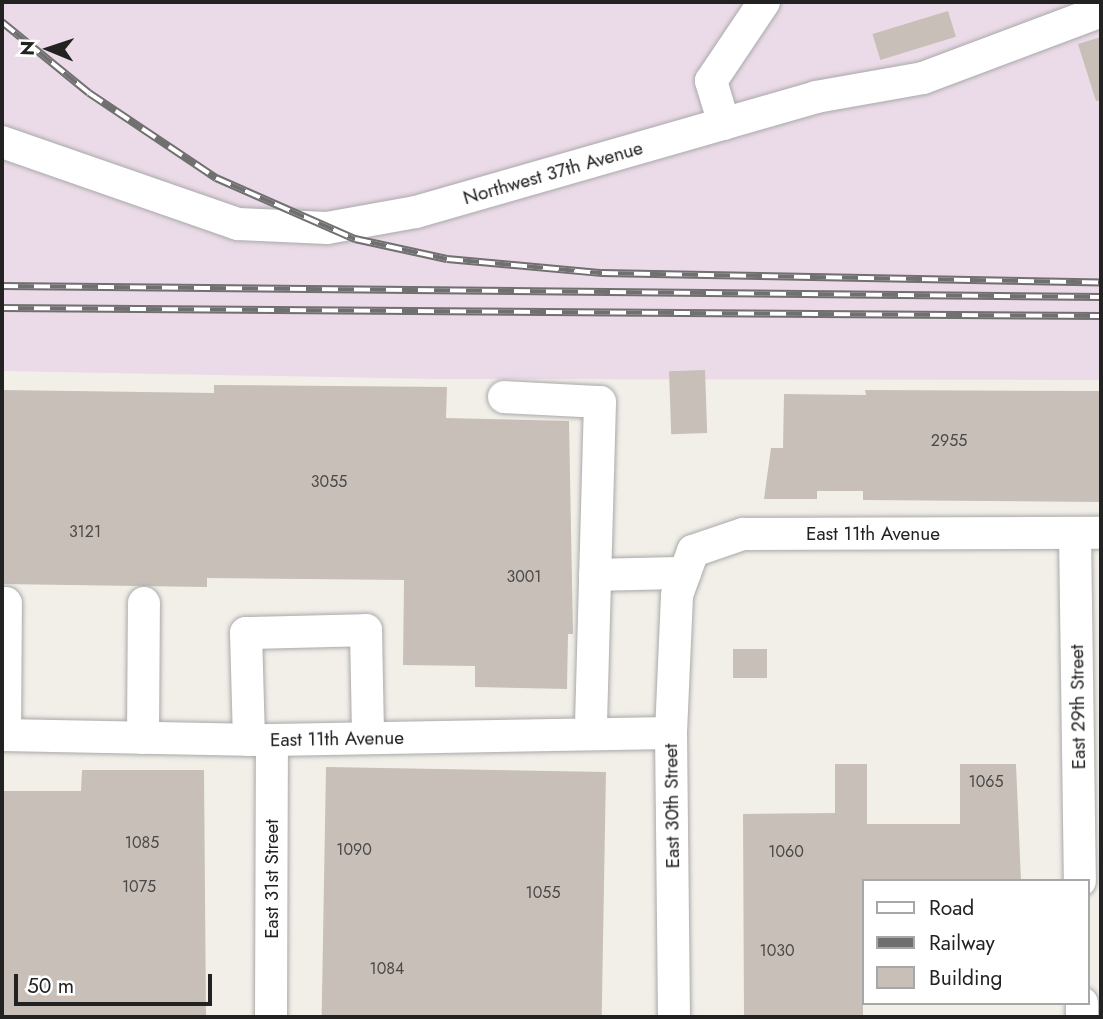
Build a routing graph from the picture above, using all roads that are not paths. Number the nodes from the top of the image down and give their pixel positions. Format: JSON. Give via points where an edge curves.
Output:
{"nodes":[{"id":1,"x":764,"y":2,"type":"edge"},
{"id":2,"x":1101,"y":11,"type":"edge"},
{"id":3,"x":723,"y":124,"type":"junction"},
{"id":4,"x":2,"y":142,"type":"edge"},
{"id":5,"x":504,"y":397,"type":"dead end"},
{"id":6,"x":1088,"y":533,"type":"edge"},
{"id":7,"x":595,"y":575,"type":"junction"},
{"id":8,"x":681,"y":584,"type":"junction"},
{"id":9,"x":6,"y":603,"type":"dead end"},
{"id":10,"x":144,"y":603,"type":"dead end"},
{"id":11,"x":671,"y":733,"type":"junction"},
{"id":12,"x":591,"y":734,"type":"junction"},
{"id":13,"x":4,"y":735,"type":"edge"},
{"id":14,"x":143,"y":737,"type":"junction"},
{"id":15,"x":368,"y":738,"type":"junction"},
{"id":16,"x":261,"y":740,"type":"junction"},
{"id":17,"x":1080,"y":879,"type":"edge"},
{"id":18,"x":271,"y":1017,"type":"edge"},
{"id":19,"x":674,"y":1017,"type":"edge"}],
"edges":[{"from":1,"to":3,"type":"street","via":[[711,81]]},
{"from":2,"to":3,"type":"street","name":"Northwest 37th Avenue","via":[[923,79],[816,97]]},
{"from":3,"to":4,"type":"street","name":"Northwest 37th Avenue","via":[[416,212],[310,229],[226,220]]},
{"from":5,"to":7,"type":"street","via":[[600,402]]},
{"from":6,"to":8,"type":"street","name":"East 11th Avenue","via":[[744,534],[693,551]]},
{"from":6,"to":17,"type":"street","name":"East 29th Street"},
{"from":7,"to":8,"type":"street"},
{"from":7,"to":12,"type":"street"},
{"from":8,"to":11,"type":"street","name":"East 30th Street"},
{"from":9,"to":13,"type":"street"},
{"from":10,"to":14,"type":"street"},
{"from":11,"to":12,"type":"street","name":"East 11th Avenue"},
{"from":11,"to":19,"type":"street","name":"East 30th Street"},
{"from":12,"to":15,"type":"street","name":"East 11th Avenue"},
{"from":13,"to":14,"type":"street","name":"East 11th Avenue"},
{"from":14,"to":16,"type":"street","name":"East 11th Avenue"},
{"from":15,"to":16,"type":"street","name":"East 11th Avenue"},
{"from":15,"to":16,"type":"street","name":"East 31st Street","via":[[366,630],[246,633]]},
{"from":16,"to":18,"type":"street","name":"East 31st Street"}]}
